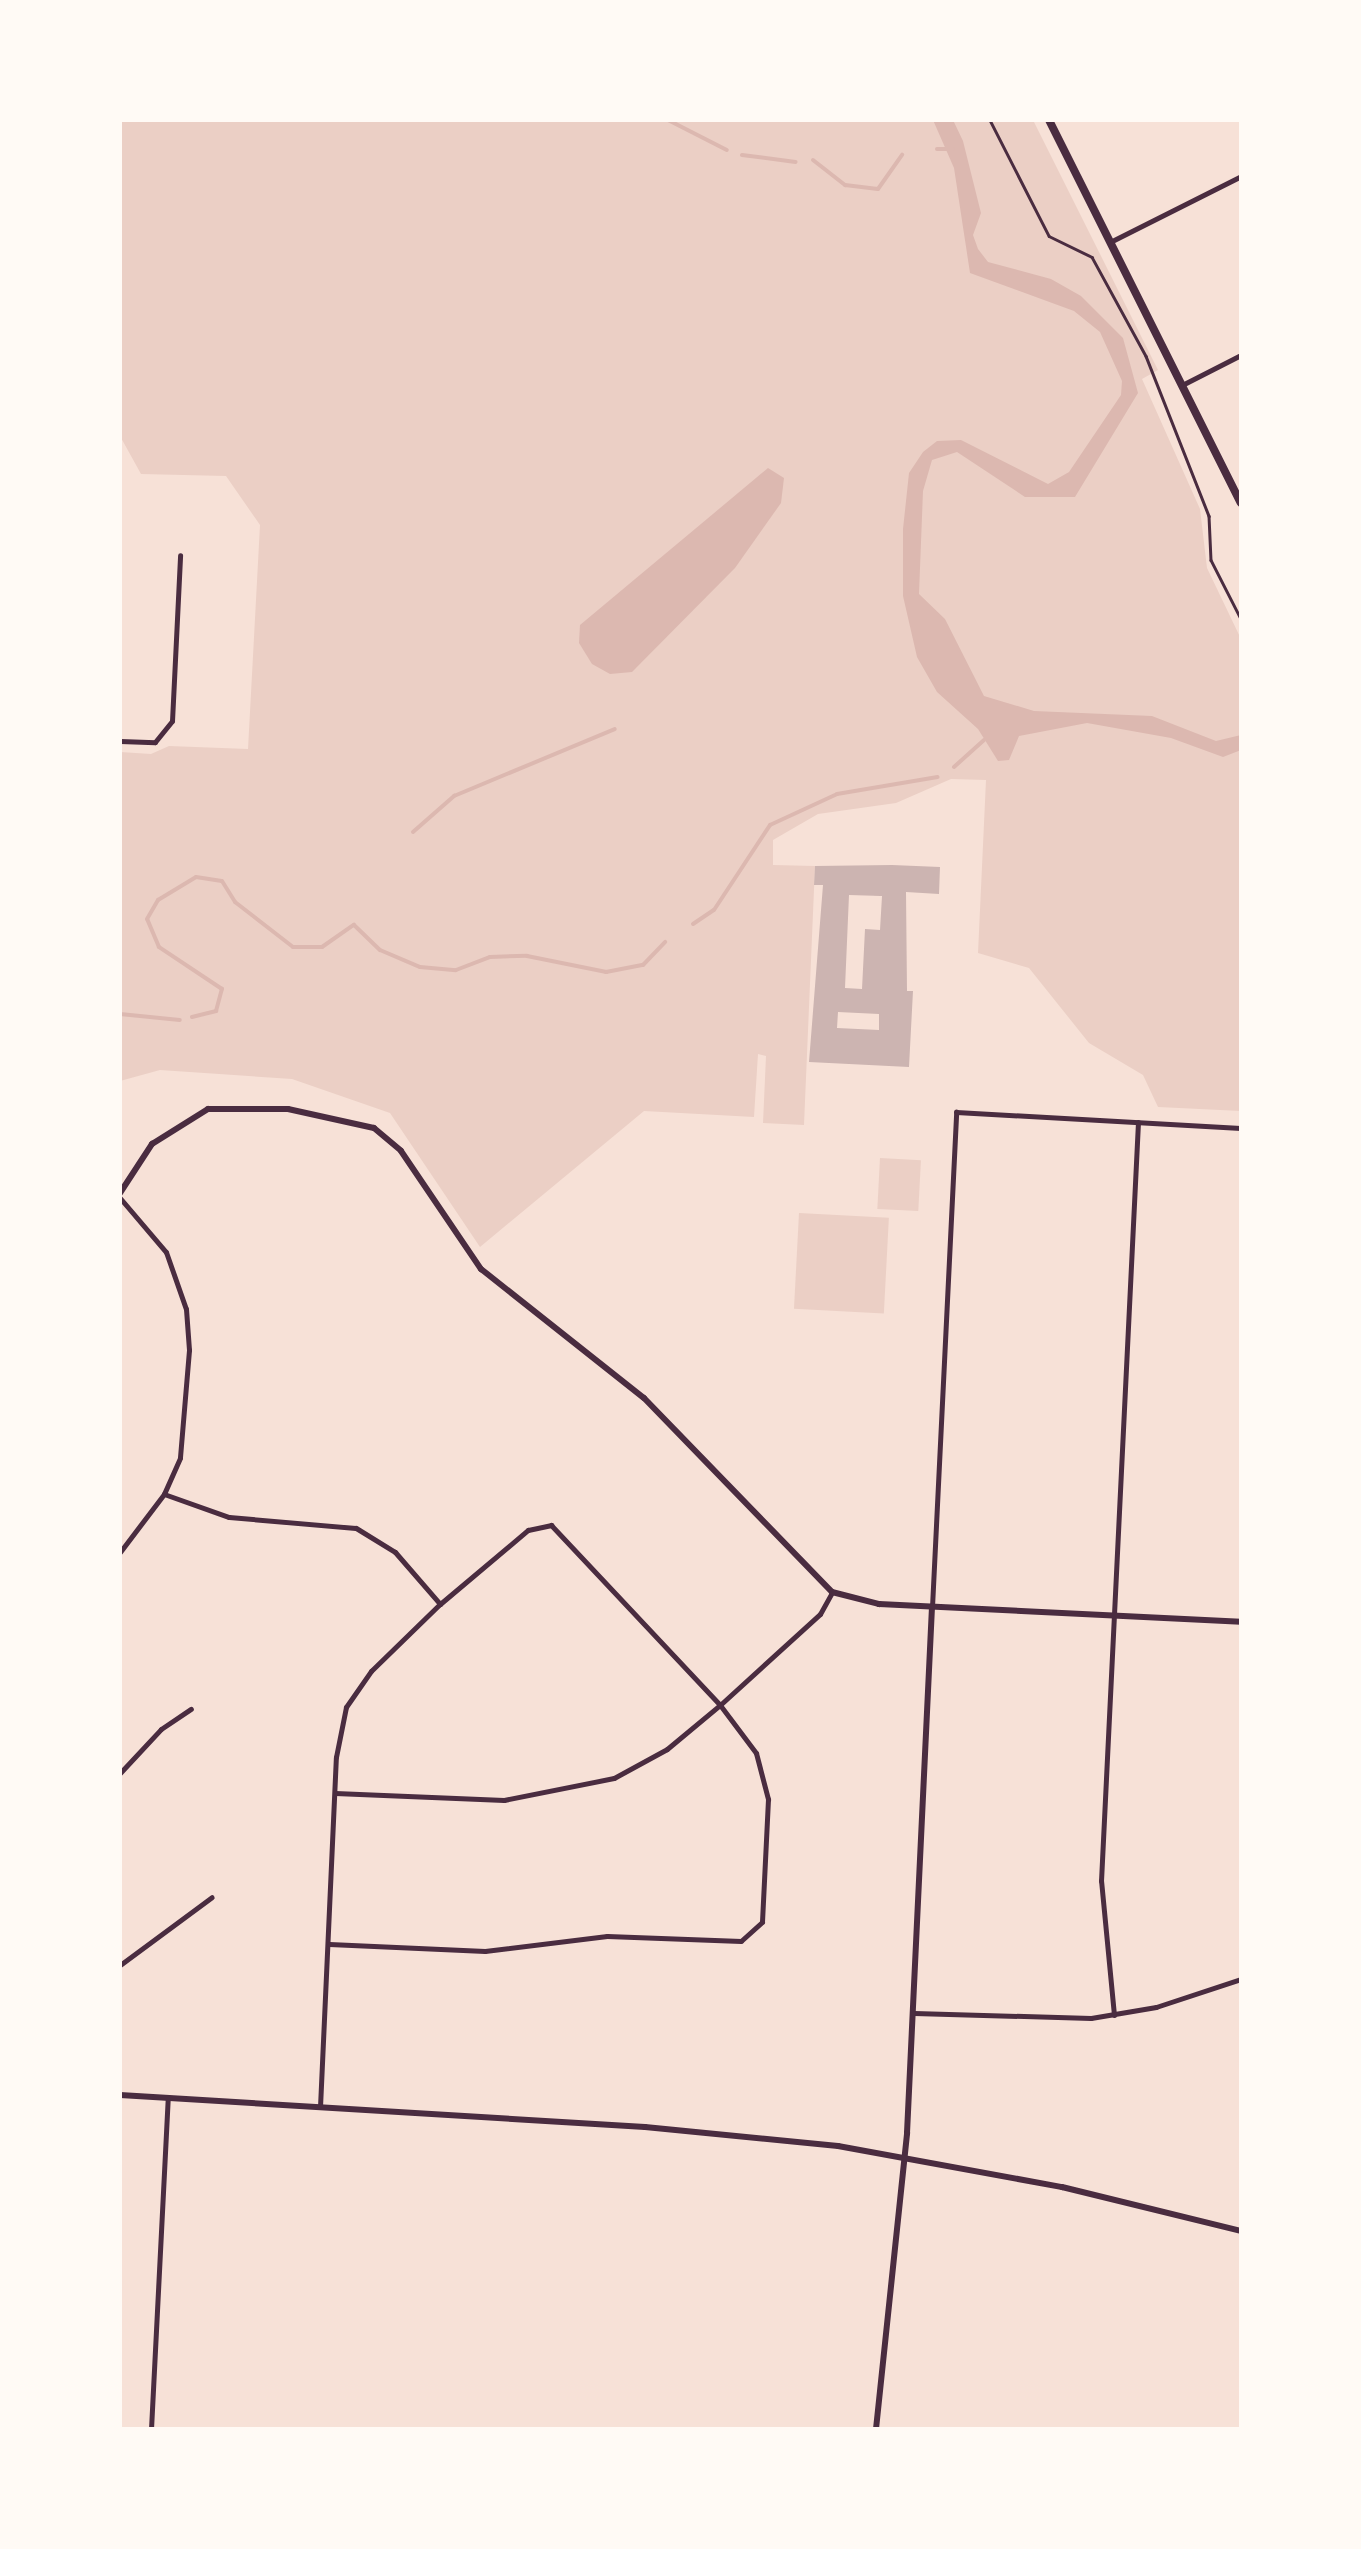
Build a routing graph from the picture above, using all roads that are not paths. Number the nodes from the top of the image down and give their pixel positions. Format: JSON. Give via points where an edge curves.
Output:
{"nodes":[{"id":1,"x":1049,"y":120,"type":"edge"},
{"id":2,"x":1241,"y":176,"type":"edge"},
{"id":3,"x":1110,"y":242,"type":"junction"},
{"id":4,"x":1241,"y":355,"type":"edge"},
{"id":5,"x":1182,"y":384,"type":"junction"},
{"id":6,"x":1241,"y":504,"type":"edge"},
{"id":7,"x":180,"y":556,"type":"dead end"},
{"id":8,"x":120,"y":741,"type":"edge"},
{"id":9,"x":1138,"y":1122,"type":"junction"},
{"id":10,"x":1241,"y":1128,"type":"edge"},
{"id":11,"x":120,"y":1196,"type":"edge"},
{"id":12,"x":164,"y":1494,"type":"junction"},
{"id":13,"x":120,"y":1551,"type":"edge"},
{"id":14,"x":832,"y":1592,"type":"junction"},
{"id":15,"x":440,"y":1604,"type":"junction"},
{"id":16,"x":932,"y":1607,"type":"junction"},
{"id":17,"x":1115,"y":1616,"type":"junction"},
{"id":18,"x":1241,"y":1622,"type":"edge"},
{"id":19,"x":720,"y":1705,"type":"junction"},
{"id":20,"x":192,"y":1710,"type":"dead end"},
{"id":21,"x":120,"y":1773,"type":"edge"},
{"id":22,"x":336,"y":1793,"type":"junction"},
{"id":23,"x":212,"y":1897,"type":"dead end"},
{"id":24,"x":329,"y":1944,"type":"junction"},
{"id":25,"x":120,"y":1966,"type":"edge"},
{"id":26,"x":1241,"y":1979,"type":"edge"},
{"id":27,"x":914,"y":2013,"type":"junction"},
{"id":28,"x":1114,"y":2015,"type":"junction"},
{"id":29,"x":120,"y":2095,"type":"edge"},
{"id":30,"x":168,"y":2098,"type":"junction"},
{"id":31,"x":320,"y":2106,"type":"junction"},
{"id":32,"x":905,"y":2157,"type":"junction"},
{"id":33,"x":1241,"y":2231,"type":"edge"},
{"id":34,"x":151,"y":2429,"type":"edge"},
{"id":35,"x":876,"y":2429,"type":"edge"}],
"edges":[{"from":1,"to":3,"type":"main road"},
{"from":2,"to":3,"type":"street"},
{"from":3,"to":5,"type":"main road"},
{"from":4,"to":5,"type":"street"},
{"from":5,"to":6,"type":"main road"},
{"from":7,"to":8,"type":"street","via":[[173,717],[161,739]]},
{"from":9,"to":10,"type":"street"},
{"from":9,"to":16,"type":"street","via":[[956,1112]]},
{"from":9,"to":17,"type":"street"},
{"from":11,"to":12,"type":"street","via":[[166,1252],[186,1308],[182,1439]]},
{"from":11,"to":14,"type":"street","via":[[152,1144],[208,1109],[306,1112],[384,1133],[481,1269],[644,1398]]},
{"from":12,"to":13,"type":"street"},
{"from":12,"to":15,"type":"street","via":[[229,1516],[356,1528],[395,1552]]},
{"from":14,"to":16,"type":"street","via":[[864,1603]]},
{"from":14,"to":19,"type":"street","via":[[820,1614]]},
{"from":15,"to":19,"type":"street","via":[[528,1530],[551,1525]]},
{"from":15,"to":22,"type":"street","via":[[371,1671],[346,1707]]},
{"from":16,"to":17,"type":"street"},
{"from":16,"to":27,"type":"street"},
{"from":17,"to":18,"type":"street"},
{"from":17,"to":28,"type":"street","via":[[1101,1881]]},
{"from":19,"to":22,"type":"street","via":[[638,1767],[566,1793],[504,1800]]},
{"from":19,"to":24,"type":"street","via":[[756,1753],[766,1787],[762,1922],[755,1934],[741,1941],[607,1936],[485,1951]]},
{"from":20,"to":21,"type":"street","via":[[161,1729]]},
{"from":22,"to":24,"type":"street"},
{"from":23,"to":25,"type":"street"},
{"from":24,"to":31,"type":"street"},
{"from":26,"to":28,"type":"street"},
{"from":27,"to":28,"type":"street","via":[[1064,2020]]},
{"from":27,"to":32,"type":"street"},
{"from":29,"to":30,"type":"street"},
{"from":30,"to":31,"type":"street"},
{"from":30,"to":34,"type":"street"},
{"from":31,"to":32,"type":"street","via":[[673,2129]]},
{"from":32,"to":33,"type":"street"},
{"from":32,"to":35,"type":"street"}]}
